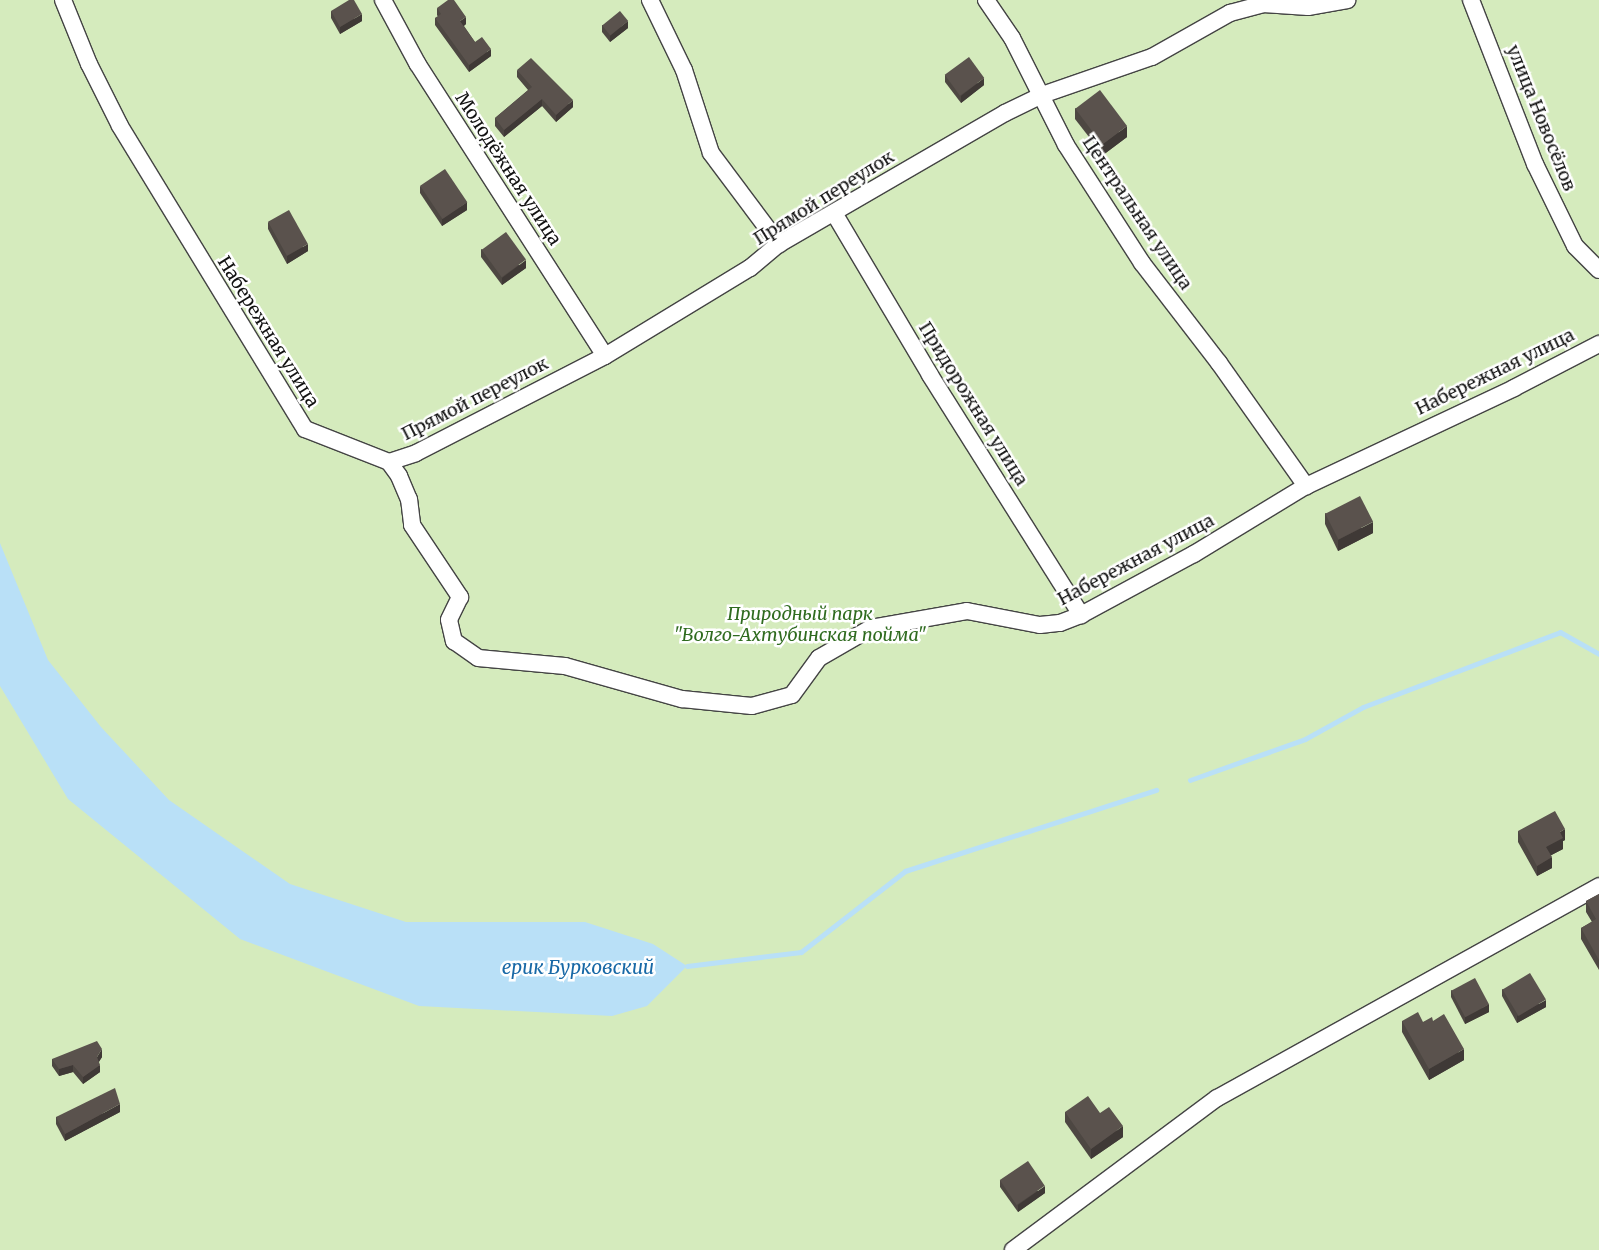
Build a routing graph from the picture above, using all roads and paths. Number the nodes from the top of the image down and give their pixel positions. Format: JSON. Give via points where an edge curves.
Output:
{"nodes":[{"id":1,"x":63,"y":0,"type":"edge"},
{"id":2,"x":383,"y":0,"type":"edge"},
{"id":3,"x":650,"y":0,"type":"edge"},
{"id":4,"x":986,"y":0,"type":"edge"},
{"id":5,"x":1347,"y":0,"type":"edge"},
{"id":6,"x":1471,"y":0,"type":"edge"},
{"id":7,"x":1266,"y":2,"type":"edge"},
{"id":8,"x":1227,"y":7,"type":"edge"},
{"id":9,"x":1042,"y":95,"type":"junction"},
{"id":10,"x":834,"y":213,"type":"junction"},
{"id":11,"x":779,"y":244,"type":"junction"},
{"id":12,"x":1599,"y":270,"type":"edge"},
{"id":13,"x":1599,"y":344,"type":"edge"},
{"id":14,"x":605,"y":356,"type":"junction"},
{"id":15,"x":389,"y":462,"type":"junction"},
{"id":16,"x":1306,"y":486,"type":"junction"},
{"id":17,"x":1081,"y":615,"type":"junction"},
{"id":18,"x":1599,"y":886,"type":"edge"},
{"id":19,"x":1012,"y":1250,"type":"edge"}],
"edges":[{"from":1,"to":15,"type":"street","name":"Набережная улица","via":[[89,64],[124,134],[305,429]]},
{"from":2,"to":14,"type":"street","name":"Молодёжная улица","via":[[417,63]]},
{"from":3,"to":11,"type":"street","via":[[684,70],[712,153]]},
{"from":4,"to":9,"type":"street","name":"Центральная улица","via":[[1012,38]]},
{"from":5,"to":7,"type":"street","name":"Прямой переулок","via":[[1308,6]]},
{"from":6,"to":12,"type":"street","name":"улица Новосёлов","via":[[1535,164],[1576,246]]},
{"from":7,"to":8,"type":"street","name":"Прямой переулок"},
{"from":8,"to":9,"type":"street","name":"Прямой переулок","via":[[1152,57]]},
{"from":9,"to":10,"type":"street","name":"Прямой переулок","via":[[1005,113]]},
{"from":9,"to":16,"type":"street","name":"Центральная улица","via":[[1066,145],[1142,263],[1219,362]]},
{"from":10,"to":11,"type":"street","name":"Прямой переулок"},
{"from":10,"to":17,"type":"street","name":"Придорожная улица","via":[[930,375]]},
{"from":11,"to":14,"type":"street","name":"Прямой переулок","via":[[750,268]]},
{"from":13,"to":16,"type":"street","name":"Набережная улица","via":[[1514,388]]},
{"from":14,"to":15,"type":"street","name":"Прямой переулок","via":[[416,453]]},
{"from":15,"to":17,"type":"street","name":"Набережная улица","via":[[409,499],[412,525],[460,597],[449,620],[454,641],[478,658],[565,666],[682,699],[752,706],[792,695],[820,658],[871,628],[967,611],[1040,625],[1060,623]]},
{"from":16,"to":17,"type":"street","name":"Набережная улица","via":[[1194,554]]},
{"from":18,"to":19,"type":"street","via":[[1217,1098]]}]}
